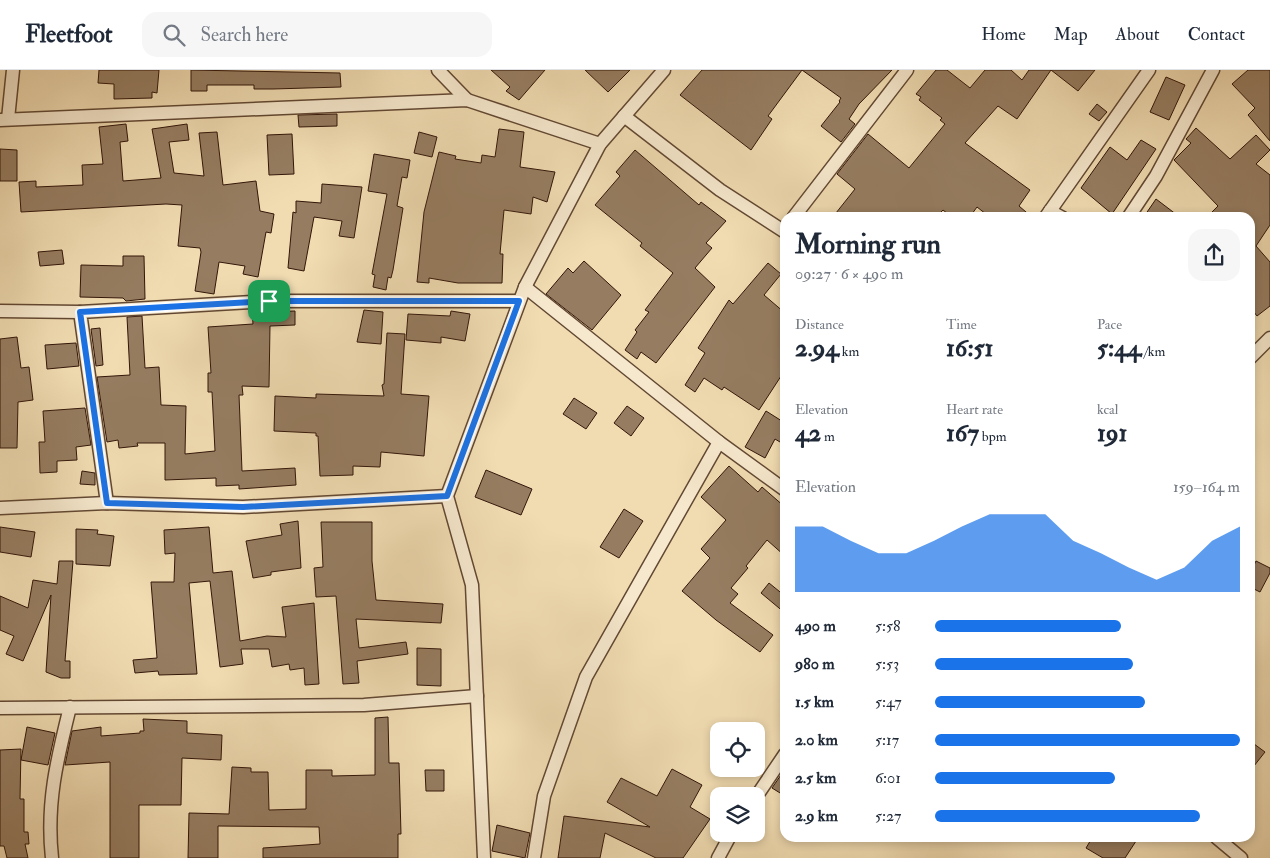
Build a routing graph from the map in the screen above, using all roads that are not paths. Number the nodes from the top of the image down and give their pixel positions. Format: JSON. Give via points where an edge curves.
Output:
{"nodes":[{"id":1,"x":13,"y":70,"type":"edge"},
{"id":2,"x":438,"y":70,"type":"edge"},
{"id":3,"x":664,"y":70,"type":"edge"},
{"id":4,"x":907,"y":70,"type":"edge"},
{"id":5,"x":1149,"y":70,"type":"edge"},
{"id":6,"x":1213,"y":70,"type":"edge"},
{"id":7,"x":467,"y":100,"type":"junction"},
{"id":8,"x":624,"y":116,"type":"junction"},
{"id":9,"x":4,"y":120,"type":"edge"},
{"id":10,"x":600,"y":144,"type":"junction"},
{"id":11,"x":799,"y":212,"type":"edge"},
{"id":12,"x":1049,"y":212,"type":"edge"},
{"id":13,"x":1132,"y":212,"type":"edge"},
{"id":14,"x":780,"y":228,"type":"edge"},
{"id":15,"x":525,"y":287,"type":"junction"},
{"id":16,"x":519,"y":301,"type":"junction"},
{"id":17,"x":0,"y":311,"type":"edge"},
{"id":18,"x":80,"y":312,"type":"junction"},
{"id":19,"x":1270,"y":338,"type":"edge"},
{"id":20,"x":1255,"y":353,"type":"edge"},
{"id":21,"x":719,"y":442,"type":"junction"},
{"id":22,"x":780,"y":486,"type":"edge"},
{"id":23,"x":447,"y":496,"type":"junction"},
{"id":24,"x":107,"y":503,"type":"junction"},
{"id":25,"x":0,"y":508,"type":"edge"},
{"id":26,"x":477,"y":696,"type":"junction"},
{"id":27,"x":70,"y":707,"type":"junction"},
{"id":28,"x":0,"y":708,"type":"edge"},
{"id":29,"x":780,"y":761,"type":"edge"},
{"id":30,"x":763,"y":787,"type":"edge"},
{"id":31,"x":727,"y":842,"type":"edge"},
{"id":32,"x":1222,"y":842,"type":"edge"},
{"id":33,"x":52,"y":858,"type":"edge"},
{"id":34,"x":484,"y":858,"type":"edge"},
{"id":35,"x":534,"y":858,"type":"edge"},
{"id":36,"x":718,"y":858,"type":"edge"},
{"id":37,"x":1241,"y":858,"type":"edge"}],
"edges":[{"from":1,"to":9,"type":"street"},
{"from":2,"to":7,"type":"street"},
{"from":3,"to":8,"type":"street"},
{"from":4,"to":11,"type":"street"},
{"from":5,"to":12,"type":"street"},
{"from":6,"to":13,"type":"street","via":[[1156,176]]},
{"from":7,"to":9,"type":"street"},
{"from":7,"to":10,"type":"street"},
{"from":8,"to":10,"type":"street"},
{"from":8,"to":14,"type":"street","via":[[720,190]]},
{"from":10,"to":15,"type":"street"},
{"from":15,"to":16,"type":"street"},
{"from":15,"to":21,"type":"street"},
{"from":16,"to":18,"type":"street","via":[[269,301]]},
{"from":16,"to":23,"type":"street"},
{"from":17,"to":18,"type":"street"},
{"from":18,"to":24,"type":"street"},
{"from":19,"to":20,"type":"street"},
{"from":21,"to":22,"type":"street"},
{"from":21,"to":35,"type":"street","via":[[586,677],[544,796]]},
{"from":23,"to":24,"type":"street","via":[[243,507]]},
{"from":23,"to":26,"type":"street","via":[[472,584]]},
{"from":24,"to":25,"type":"street"},
{"from":26,"to":27,"type":"street","via":[[364,705]]},
{"from":26,"to":34,"type":"street"},
{"from":27,"to":28,"type":"street"},
{"from":27,"to":33,"type":"street","via":[[54,770],[49,826]]},
{"from":29,"to":30,"type":"street"},
{"from":31,"to":36,"type":"street"},
{"from":32,"to":37,"type":"street"}]}
